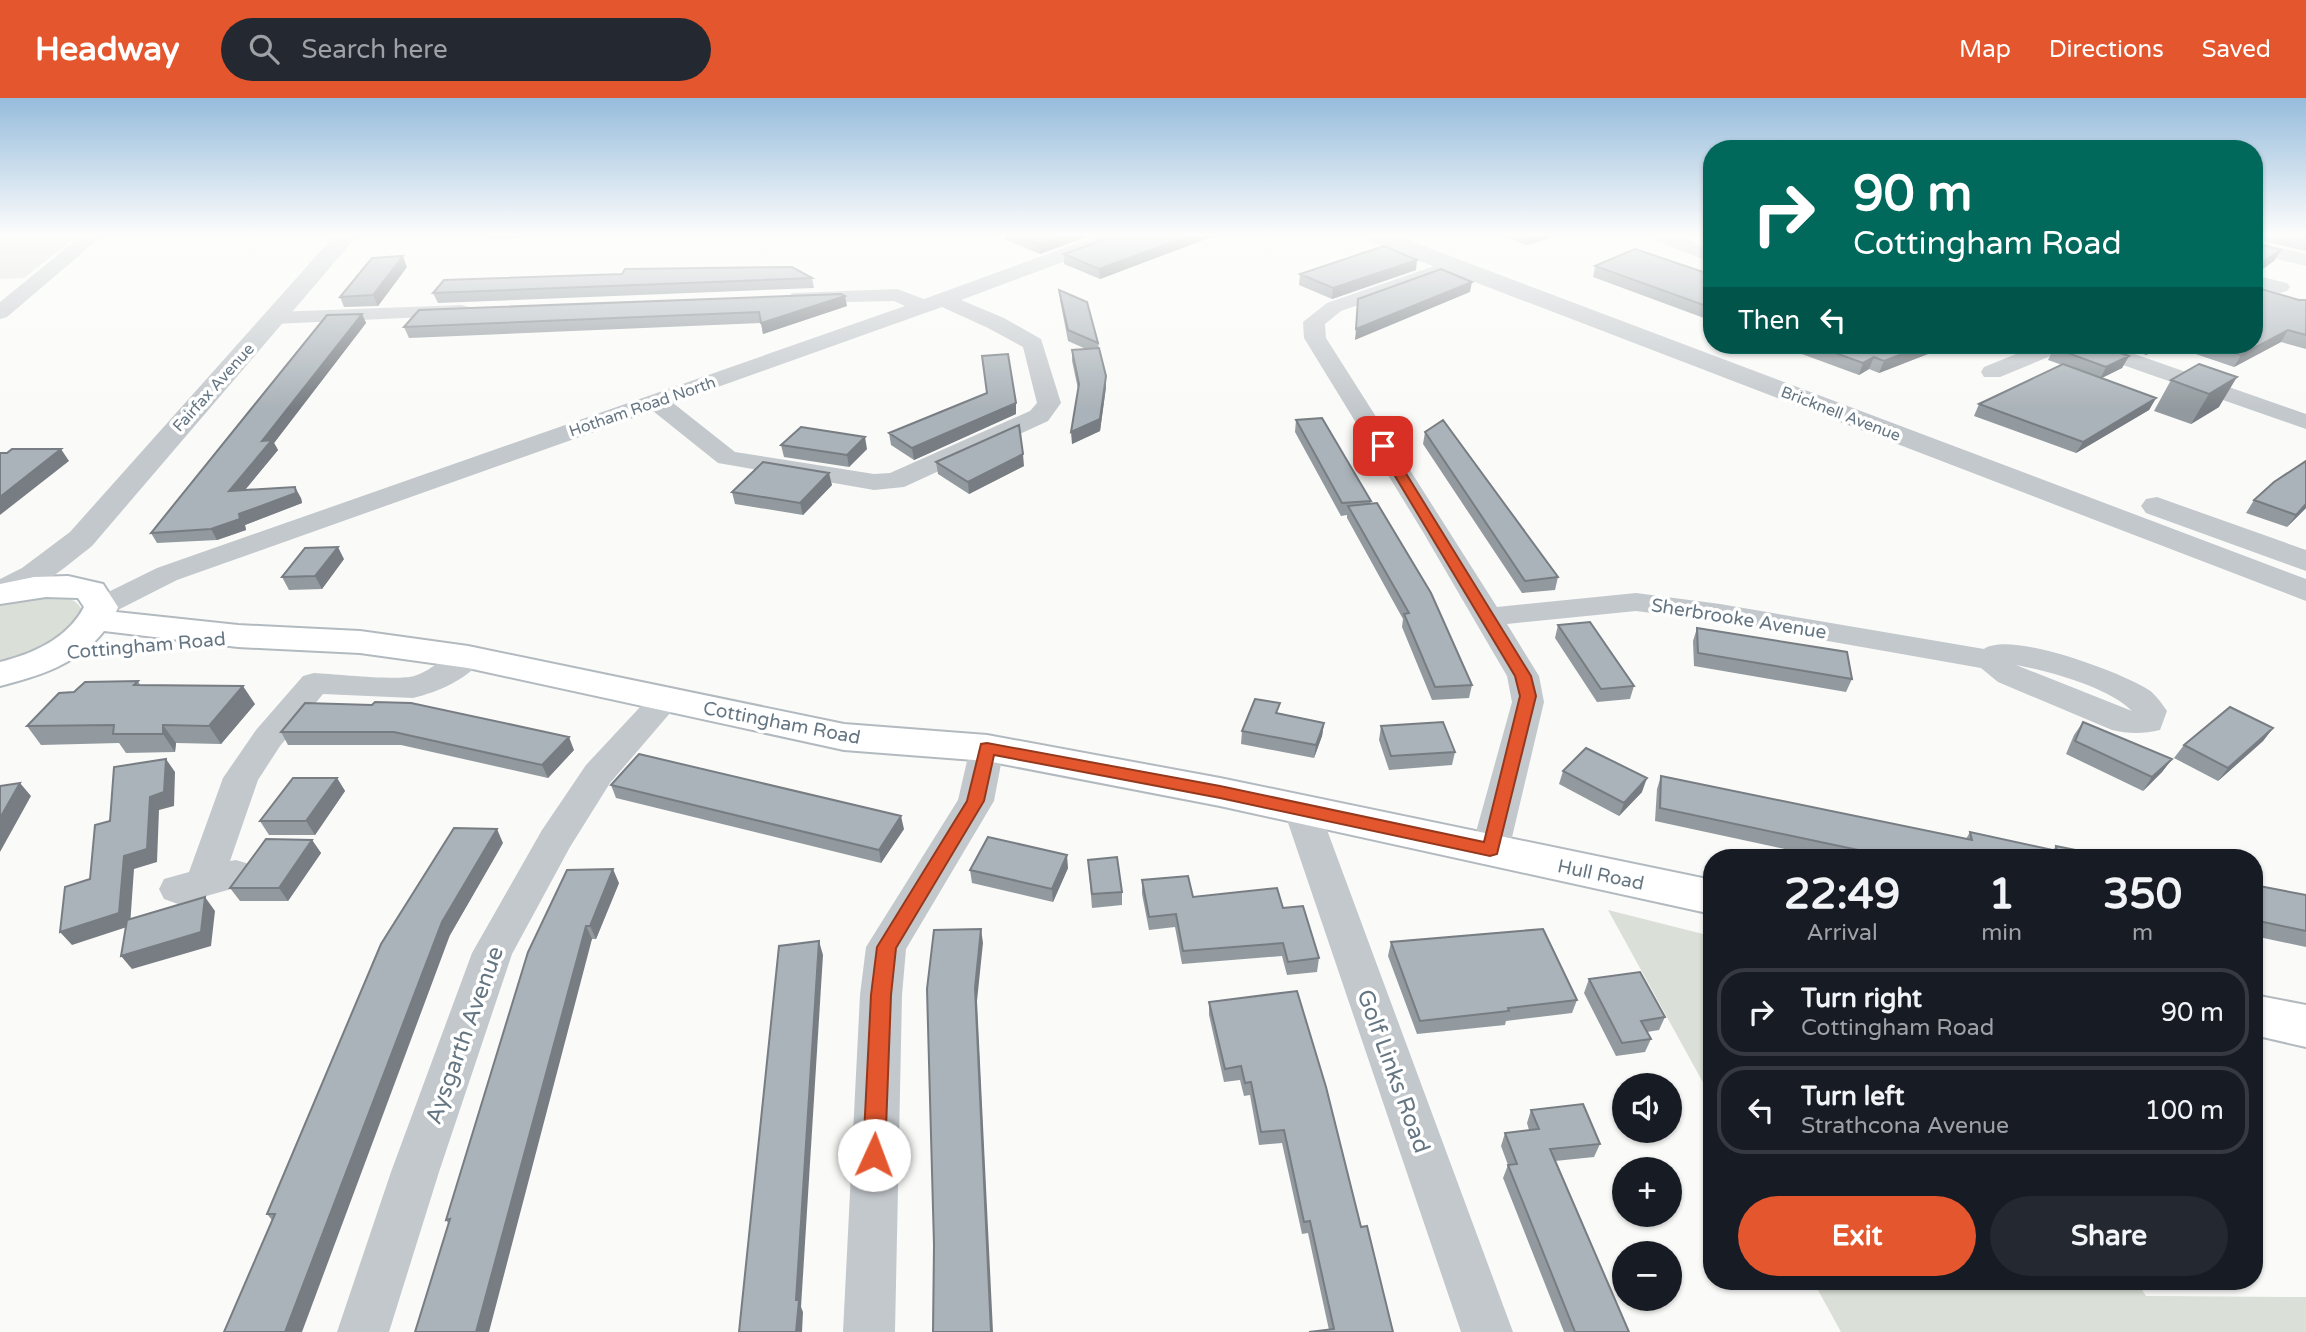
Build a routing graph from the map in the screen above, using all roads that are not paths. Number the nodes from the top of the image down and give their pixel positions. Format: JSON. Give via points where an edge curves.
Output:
{"nodes":[{"id":1,"x":23,"y":294,"type":"edge"},
{"id":2,"x":295,"y":294,"type":"edge"},
{"id":3,"x":959,"y":294,"type":"edge"},
{"id":4,"x":1373,"y":294,"type":"edge"},
{"id":5,"x":1524,"y":294,"type":"edge"},
{"id":6,"x":1582,"y":294,"type":"edge"},
{"id":7,"x":782,"y":297,"type":"edge"},
{"id":8,"x":933,"y":303,"type":"junction"},
{"id":9,"x":477,"y":310,"type":"edge"},
{"id":10,"x":0,"y":313,"type":"edge"},
{"id":11,"x":274,"y":318,"type":"junction"},
{"id":12,"x":1703,"y":339,"type":"edge"},
{"id":13,"x":1742,"y":354,"type":"edge"},
{"id":14,"x":2035,"y":354,"type":"edge"},
{"id":15,"x":2113,"y":354,"type":"edge"},
{"id":16,"x":1992,"y":372,"type":"dead end"},
{"id":17,"x":656,"y":402,"type":"junction"},
{"id":18,"x":2306,"y":422,"type":"edge"},
{"id":19,"x":81,"y":539,"type":"junction"},
{"id":20,"x":2306,"y":561,"type":"edge"},
{"id":21,"x":2306,"y":591,"type":"edge"},
{"id":22,"x":0,"y":593,"type":"edge"},
{"id":23,"x":90,"y":601,"type":"junction"},
{"id":24,"x":1486,"y":617,"type":"junction"},
{"id":25,"x":238,"y":636,"type":"junction"},
{"id":26,"x":55,"y":653,"type":"junction"},
{"id":27,"x":468,"y":657,"type":"junction"},
{"id":28,"x":1991,"y":660,"type":"dead end"},
{"id":29,"x":5,"y":675,"type":"edge"},
{"id":30,"x":667,"y":698,"type":"junction"},
{"id":31,"x":987,"y":748,"type":"junction"},
{"id":32,"x":1302,"y":811,"type":"junction"},
{"id":33,"x":1490,"y":850,"type":"junction"},
{"id":34,"x":206,"y":881,"type":"dead end"},
{"id":35,"x":1703,"y":895,"type":"edge"},
{"id":36,"x":2263,"y":1017,"type":"edge"},
{"id":37,"x":2306,"y":1026,"type":"edge"},
{"id":38,"x":363,"y":1332,"type":"edge"},
{"id":39,"x":869,"y":1332,"type":"edge"},
{"id":40,"x":1487,"y":1332,"type":"edge"}],
"edges":[{"from":1,"to":10,"type":"street"},
{"from":2,"to":11,"type":"street","name":"Fairfax Avenue"},
{"from":3,"to":8,"type":"street","name":"Hotham Road North"},
{"from":4,"to":24,"type":"street","via":[[1334,307],[1314,322],[1315,338]]},
{"from":5,"to":21,"type":"street","name":"Bricknell Avenue"},
{"from":6,"to":12,"type":"street"},
{"from":7,"to":8,"type":"street","via":[[880,294]]},
{"from":8,"to":17,"type":"street","name":"Hotham Road North"},
{"from":8,"to":17,"type":"street","via":[[996,323],[1033,344],[1049,403],[1039,416],[895,481],[873,482],[727,458]]},
{"from":9,"to":11,"type":"street"},
{"from":11,"to":19,"type":"street","name":"Fairfax Avenue"},
{"from":13,"to":20,"type":"street","name":"Bricknell Avenue"},
{"from":14,"to":16,"type":"street"},
{"from":15,"to":18,"type":"street"},
{"from":17,"to":23,"type":"street","name":"Hotham Road North"},
{"from":19,"to":22,"type":"street","name":"Fairfax Avenue","via":[[34,575]]},
{"from":19,"to":23,"type":"street","name":"Fairfax Avenue","via":[[71,561]]},
{"from":22,"to":23,"type":"main road","name":"Cottingham Road","via":[[37,586]]},
{"from":23,"to":25,"type":"main road","name":"Cottingham Road"},
{"from":23,"to":26,"type":"main road","via":[[82,637]]},
{"from":24,"to":28,"type":"street","name":"Sherbrooke Avenue","via":[[1636,602]]},
{"from":24,"to":33,"type":"street","via":[[1523,676],[1528,696]]},
{"from":25,"to":26,"type":"main road","name":"Cottingham Road","via":[[129,642]]},
{"from":25,"to":27,"type":"main road","name":"Cottingham Road","via":[[360,642]]},
{"from":26,"to":29,"type":"main road"},
{"from":27,"to":30,"type":"main road","name":"Cottingham Road"},
{"from":27,"to":34,"type":"street","via":[[437,679],[413,688],[314,684],[241,778]]},
{"from":30,"to":31,"type":"main road","name":"Cottingham Road","via":[[844,737]]},
{"from":30,"to":38,"type":"street","name":"Aysgarth Avenue","via":[[598,774],[492,953]]},
{"from":31,"to":32,"type":"main road","name":"Cottingham Road"},
{"from":31,"to":39,"type":"street","via":[[976,801],[886,947]]},
{"from":32,"to":33,"type":"main road","name":"Cottingham Road"},
{"from":32,"to":40,"type":"street","name":"Golf Links Road"},
{"from":33,"to":35,"type":"main road","name":"Hull Road"},
{"from":36,"to":37,"type":"main road"}]}
